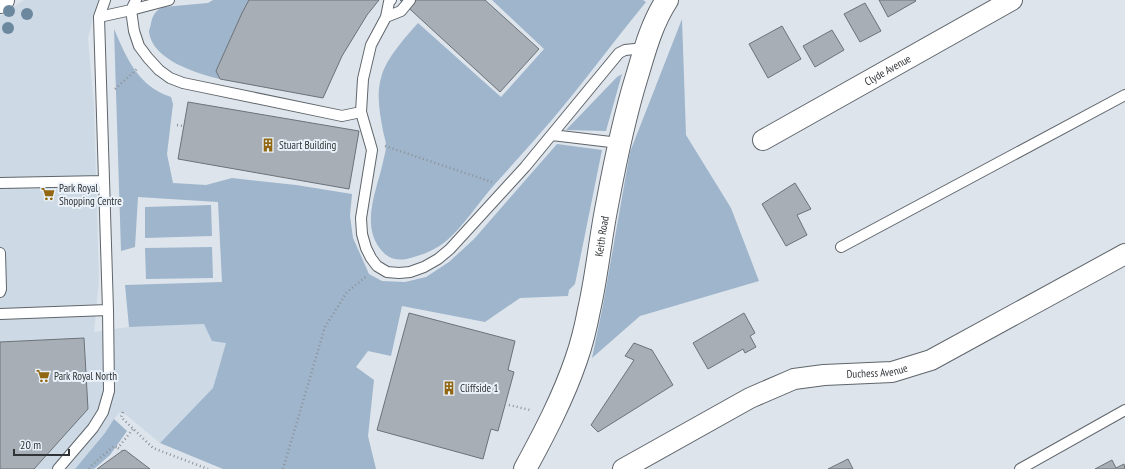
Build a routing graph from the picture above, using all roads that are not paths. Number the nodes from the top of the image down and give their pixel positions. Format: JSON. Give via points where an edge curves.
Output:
{"nodes":[{"id":1,"x":2,"y":0,"type":"edge"},
{"id":2,"x":105,"y":0,"type":"edge"},
{"id":3,"x":136,"y":0,"type":"edge"},
{"id":4,"x":145,"y":0,"type":"edge"},
{"id":5,"x":155,"y":0,"type":"edge"},
{"id":6,"x":168,"y":0,"type":"edge"},
{"id":7,"x":391,"y":0,"type":"edge"},
{"id":8,"x":410,"y":0,"type":"edge"},
{"id":9,"x":667,"y":0,"type":"edge"},
{"id":10,"x":1012,"y":0,"type":"edge"},
{"id":11,"x":0,"y":2,"type":"edge"},
{"id":12,"x":131,"y":10,"type":"junction"},
{"id":13,"x":99,"y":17,"type":"junction"},
{"id":14,"x":386,"y":17,"type":"junction"},
{"id":15,"x":645,"y":48,"type":"junction"},
{"id":16,"x":1125,"y":95,"type":"edge"},
{"id":17,"x":361,"y":112,"type":"junction"},
{"id":18,"x":552,"y":135,"type":"junction"},
{"id":19,"x":763,"y":140,"type":"dead end"},
{"id":20,"x":620,"y":143,"type":"junction"},
{"id":21,"x":104,"y":181,"type":"junction"},
{"id":22,"x":0,"y":183,"type":"edge"},
{"id":23,"x":842,"y":247,"type":"dead end"},
{"id":24,"x":0,"y":253,"type":"edge"},
{"id":25,"x":1125,"y":254,"type":"edge"},
{"id":26,"x":0,"y":292,"type":"edge"},
{"id":27,"x":108,"y":310,"type":"junction"},
{"id":28,"x":0,"y":314,"type":"edge"},
{"id":29,"x":1125,"y":410,"type":"edge"},
{"id":30,"x":58,"y":469,"type":"edge"},
{"id":31,"x":525,"y":469,"type":"edge"},
{"id":32,"x":623,"y":469,"type":"edge"},
{"id":33,"x":1020,"y":469,"type":"edge"}],
"edges":[{"from":1,"to":11,"type":"street"},
{"from":2,"to":13,"type":"lane"},
{"from":3,"to":12,"type":"lane"},
{"from":4,"to":12,"type":"lane"},
{"from":5,"to":12,"type":"lane"},
{"from":6,"to":12,"type":"lane"},
{"from":7,"to":14,"type":"lane"},
{"from":8,"to":14,"type":"lane","via":[[401,11]]},
{"from":9,"to":15,"type":"street","name":"Keith Road","via":[[657,16]]},
{"from":10,"to":19,"type":"street","name":"Clyde Avenue"},
{"from":12,"to":13,"type":"lane"},
{"from":12,"to":17,"type":"lane","via":[[139,46],[159,70],[170,78],[183,83],[342,116]]},
{"from":13,"to":21,"type":"lane"},
{"from":14,"to":17,"type":"lane","via":[[371,45],[363,79]]},
{"from":15,"to":18,"type":"lane","via":[[619,53]]},
{"from":15,"to":20,"type":"street","name":"Keith Road"},
{"from":16,"to":23,"type":"lane"},
{"from":17,"to":18,"type":"lane","via":[[372,150],[361,218],[362,234],[368,253],[377,266],[387,272],[410,272],[424,267],[450,249]]},
{"from":18,"to":20,"type":"lane"},
{"from":20,"to":31,"type":"street","name":"Keith Road","via":[[590,309],[577,359],[552,417]]},
{"from":21,"to":22,"type":"lane"},
{"from":21,"to":27,"type":"lane"},
{"from":24,"to":26,"type":"lane"},
{"from":25,"to":32,"type":"street","name":"Duchess Avenue","via":[[931,360],[892,372],[794,379],[750,398]]},
{"from":27,"to":28,"type":"lane"},
{"from":27,"to":30,"type":"lane","via":[[109,391],[103,412],[93,428]]},
{"from":29,"to":33,"type":"lane"}]}
